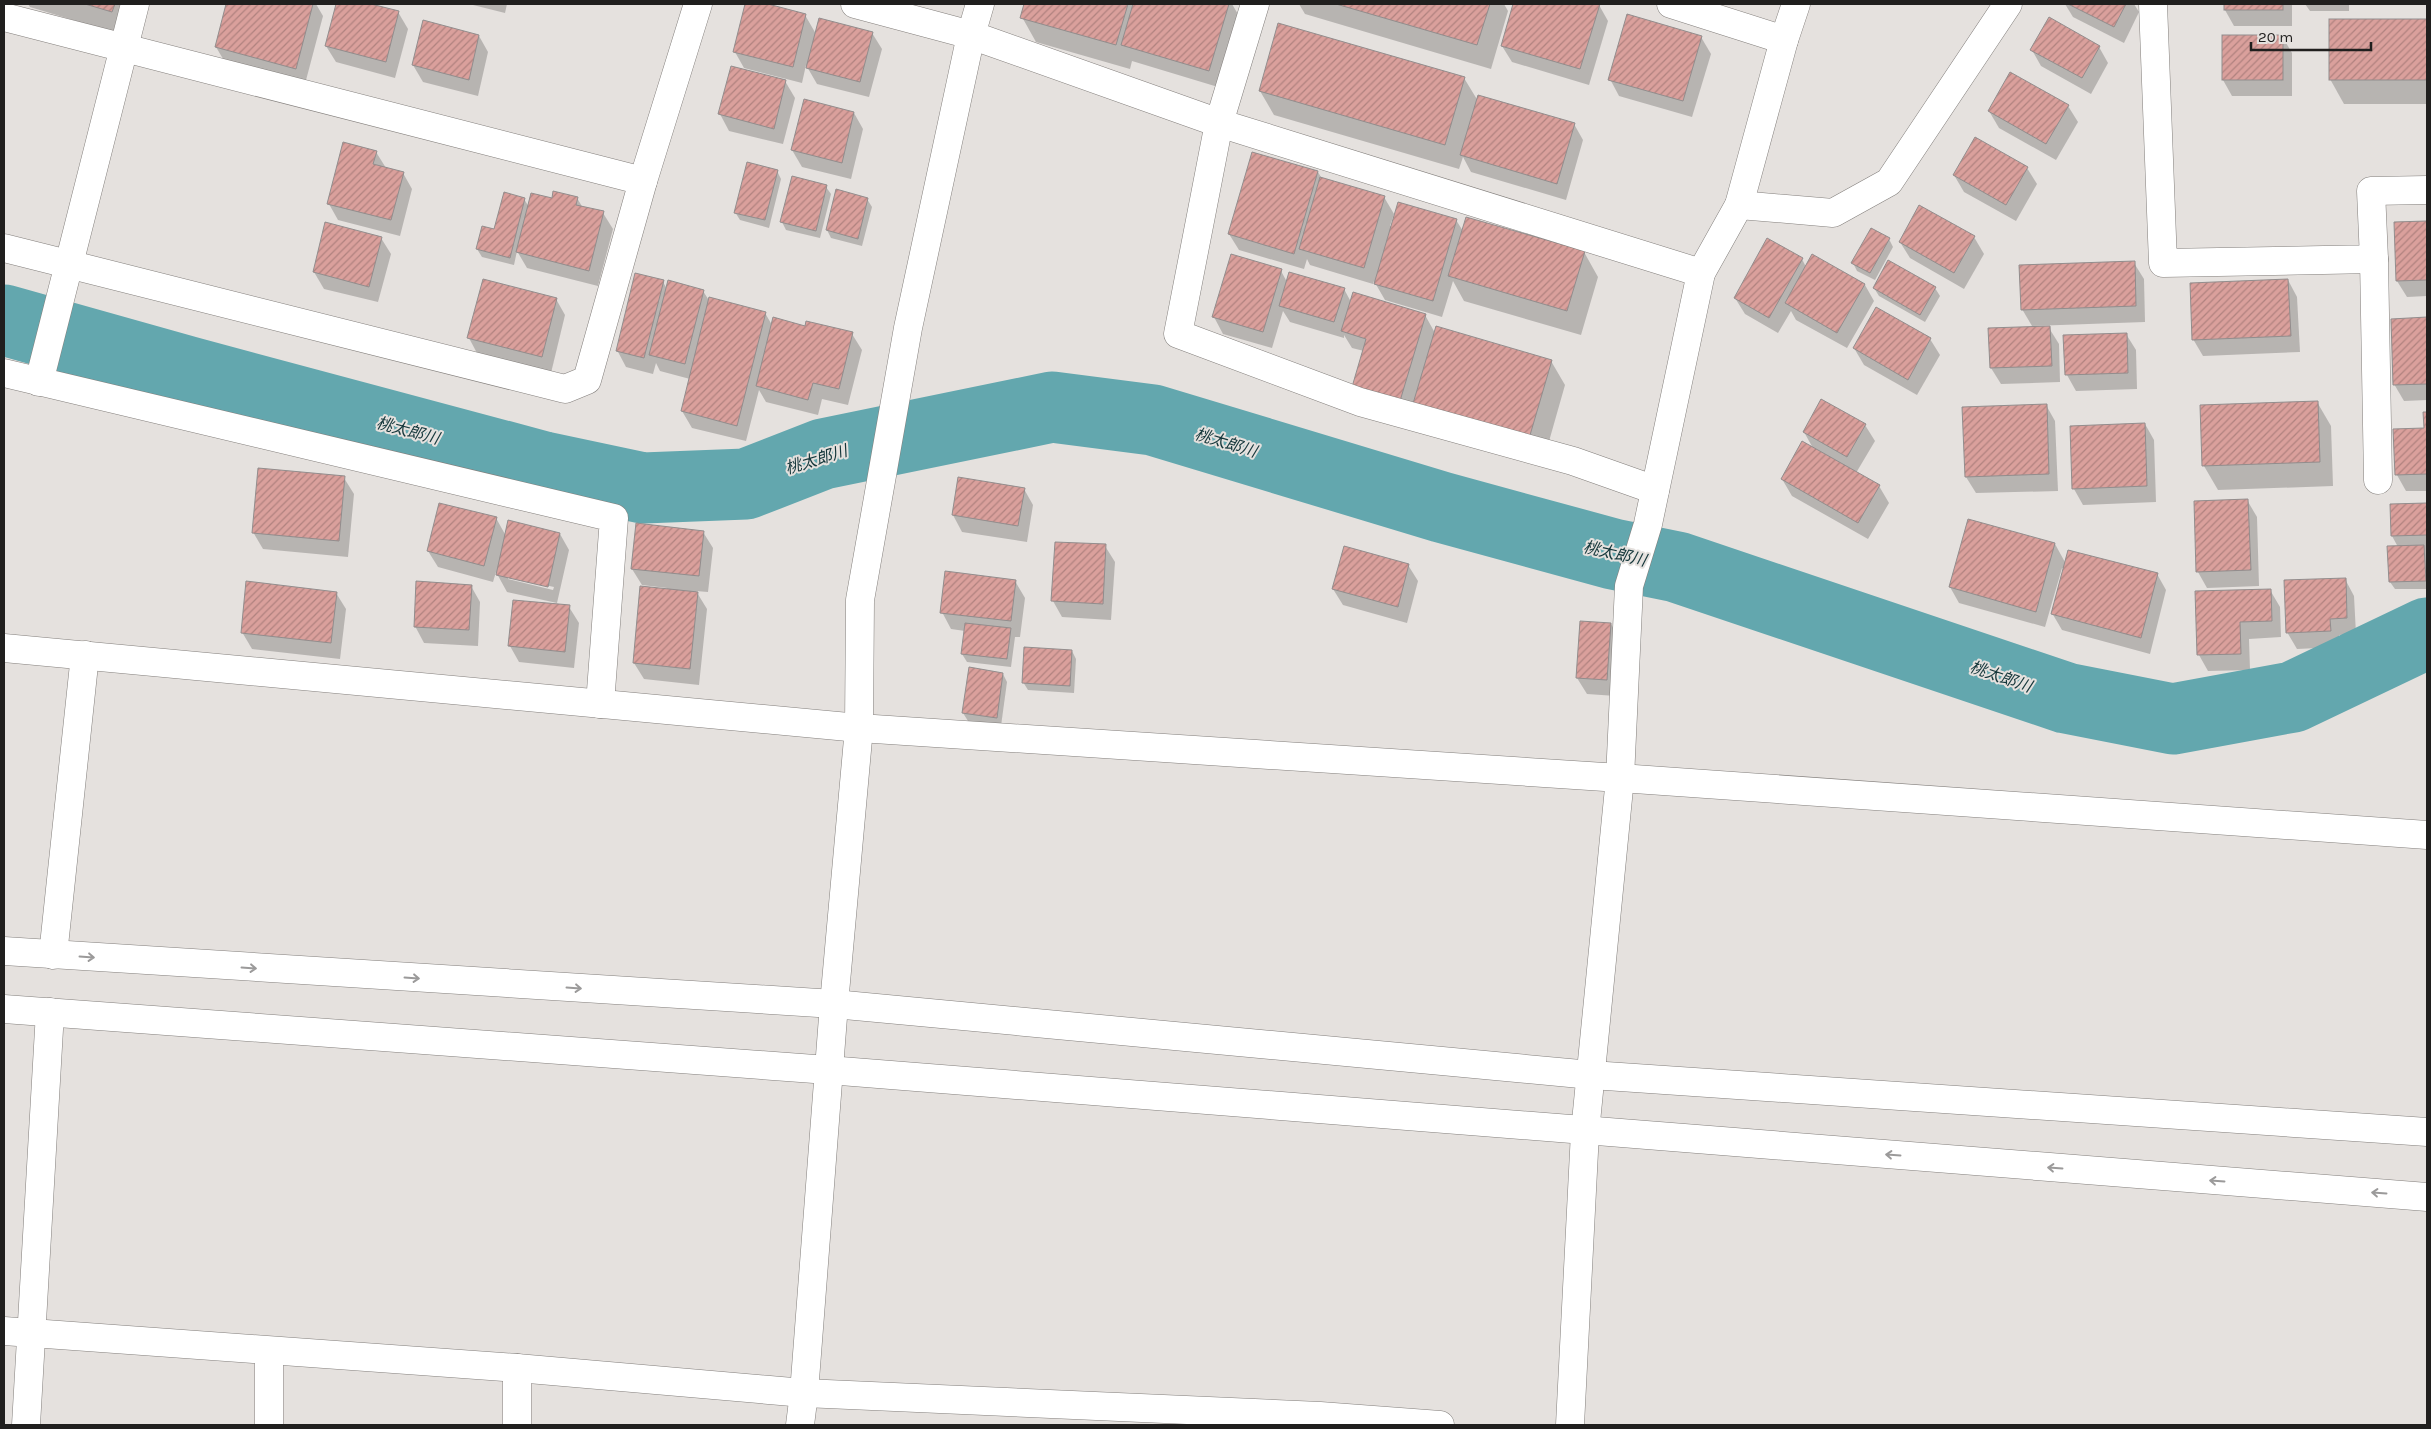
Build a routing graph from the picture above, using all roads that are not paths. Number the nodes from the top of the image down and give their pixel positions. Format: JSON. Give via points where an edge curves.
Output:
{"nodes":[{"id":1,"x":135,"y":4,"type":"edge"},
{"id":2,"x":698,"y":4,"type":"edge"},
{"id":3,"x":855,"y":4,"type":"edge"},
{"id":4,"x":980,"y":4,"type":"edge"},
{"id":5,"x":1255,"y":4,"type":"edge"},
{"id":6,"x":1671,"y":4,"type":"edge"},
{"id":7,"x":1796,"y":4,"type":"edge"},
{"id":8,"x":2008,"y":4,"type":"edge"},
{"id":9,"x":2153,"y":4,"type":"edge"},
{"id":10,"x":4,"y":17,"type":"edge"},
{"id":11,"x":971,"y":35,"type":"junction"},
{"id":12,"x":1784,"y":40,"type":"junction"},
{"id":13,"x":124,"y":48,"type":"junction"},
{"id":14,"x":1219,"y":123,"type":"junction"},
{"id":15,"x":643,"y":181,"type":"junction"},
{"id":16,"x":2427,"y":190,"type":"edge"},
{"id":17,"x":1739,"y":205,"type":"junction"},
{"id":18,"x":4,"y":248,"type":"edge"},
{"id":19,"x":2374,"y":259,"type":"junction"},
{"id":20,"x":69,"y":264,"type":"junction"},
{"id":21,"x":1701,"y":272,"type":"junction"},
{"id":22,"x":4,"y":373,"type":"edge"},
{"id":23,"x":39,"y":382,"type":"junction"},
{"id":24,"x":2378,"y":480,"type":"dead end"},
{"id":25,"x":1655,"y":490,"type":"junction"},
{"id":26,"x":4,"y":648,"type":"edge"},
{"id":27,"x":85,"y":655,"type":"junction"},
{"id":28,"x":600,"y":704,"type":"junction"},
{"id":29,"x":859,"y":728,"type":"junction"},
{"id":30,"x":1620,"y":778,"type":"junction"},
{"id":31,"x":2427,"y":835,"type":"edge"},
{"id":32,"x":4,"y":951,"type":"edge"},
{"id":33,"x":53,"y":955,"type":"junction"},
{"id":34,"x":834,"y":1004,"type":"junction"},
{"id":35,"x":4,"y":1009,"type":"edge"},
{"id":36,"x":50,"y":1012,"type":"junction"},
{"id":37,"x":828,"y":1070,"type":"junction"},
{"id":38,"x":1591,"y":1076,"type":"junction"},
{"id":39,"x":1585,"y":1132,"type":"junction"},
{"id":40,"x":2427,"y":1132,"type":"edge"},
{"id":41,"x":2427,"y":1197,"type":"edge"},
{"id":42,"x":4,"y":1331,"type":"edge"},
{"id":43,"x":30,"y":1334,"type":"junction"},
{"id":44,"x":269,"y":1351,"type":"junction"},
{"id":45,"x":517,"y":1368,"type":"junction"},
{"id":46,"x":804,"y":1393,"type":"junction"},
{"id":47,"x":1087,"y":1416,"type":"edge"},
{"id":48,"x":1319,"y":1421,"type":"edge"},
{"id":49,"x":26,"y":1425,"type":"edge"},
{"id":50,"x":269,"y":1425,"type":"edge"},
{"id":51,"x":517,"y":1425,"type":"edge"},
{"id":52,"x":800,"y":1425,"type":"edge"},
{"id":53,"x":1440,"y":1425,"type":"edge"},
{"id":54,"x":1570,"y":1425,"type":"edge"}],
"edges":[{"from":1,"to":13,"type":"street"},
{"from":2,"to":15,"type":"street"},
{"from":3,"to":11,"type":"street"},
{"from":4,"to":11,"type":"street"},
{"from":5,"to":14,"type":"street"},
{"from":6,"to":12,"type":"street"},
{"from":7,"to":12,"type":"street"},
{"from":8,"to":17,"type":"street","via":[[1889,182],[1833,213]]},
{"from":9,"to":19,"type":"street","via":[[2163,262]]},
{"from":10,"to":13,"type":"street"},
{"from":11,"to":14,"type":"street"},
{"from":11,"to":29,"type":"street","via":[[908,328],[860,600]]},
{"from":12,"to":17,"type":"street"},
{"from":13,"to":15,"type":"street"},
{"from":13,"to":20,"type":"street"},
{"from":14,"to":21,"type":"street"},
{"from":14,"to":25,"type":"street","via":[[1178,334],[1360,402],[1573,461]]},
{"from":15,"to":20,"type":"street","via":[[587,380],[565,389]]},
{"from":16,"to":19,"type":"street","via":[[2371,190]]},
{"from":17,"to":21,"type":"street"},
{"from":18,"to":20,"type":"street"},
{"from":19,"to":24,"type":"street"},
{"from":20,"to":23,"type":"street"},
{"from":21,"to":25,"type":"street"},
{"from":22,"to":23,"type":"street"},
{"from":23,"to":28,"type":"street","via":[[614,518]]},
{"from":25,"to":30,"type":"street","via":[[1629,586]]},
{"from":26,"to":27,"type":"street"},
{"from":27,"to":28,"type":"street"},
{"from":27,"to":33,"type":"street"},
{"from":28,"to":29,"type":"street"},
{"from":29,"to":30,"type":"street"},
{"from":29,"to":34,"type":"street"},
{"from":30,"to":31,"type":"street"},
{"from":30,"to":38,"type":"street"},
{"from":32,"to":33,"type":"street"},
{"from":33,"to":34,"type":"street","one_way":true},
{"from":34,"to":37,"type":"street"},
{"from":34,"to":38,"type":"street"},
{"from":35,"to":36,"type":"street"},
{"from":36,"to":37,"type":"street"},
{"from":36,"to":43,"type":"street"},
{"from":37,"to":39,"type":"street"},
{"from":37,"to":46,"type":"street"},
{"from":38,"to":39,"type":"street"},
{"from":38,"to":40,"type":"street"},
{"from":41,"to":39,"type":"street","one_way":true},
{"from":39,"to":54,"type":"street"},
{"from":42,"to":43,"type":"street"},
{"from":43,"to":44,"type":"street"},
{"from":43,"to":49,"type":"street"},
{"from":44,"to":45,"type":"street"},
{"from":44,"to":50,"type":"street"},
{"from":45,"to":46,"type":"street"},
{"from":45,"to":51,"type":"street"},
{"from":46,"to":47,"type":"street"},
{"from":46,"to":52,"type":"street"},
{"from":47,"to":48,"type":"street"},
{"from":48,"to":53,"type":"street"}]}
